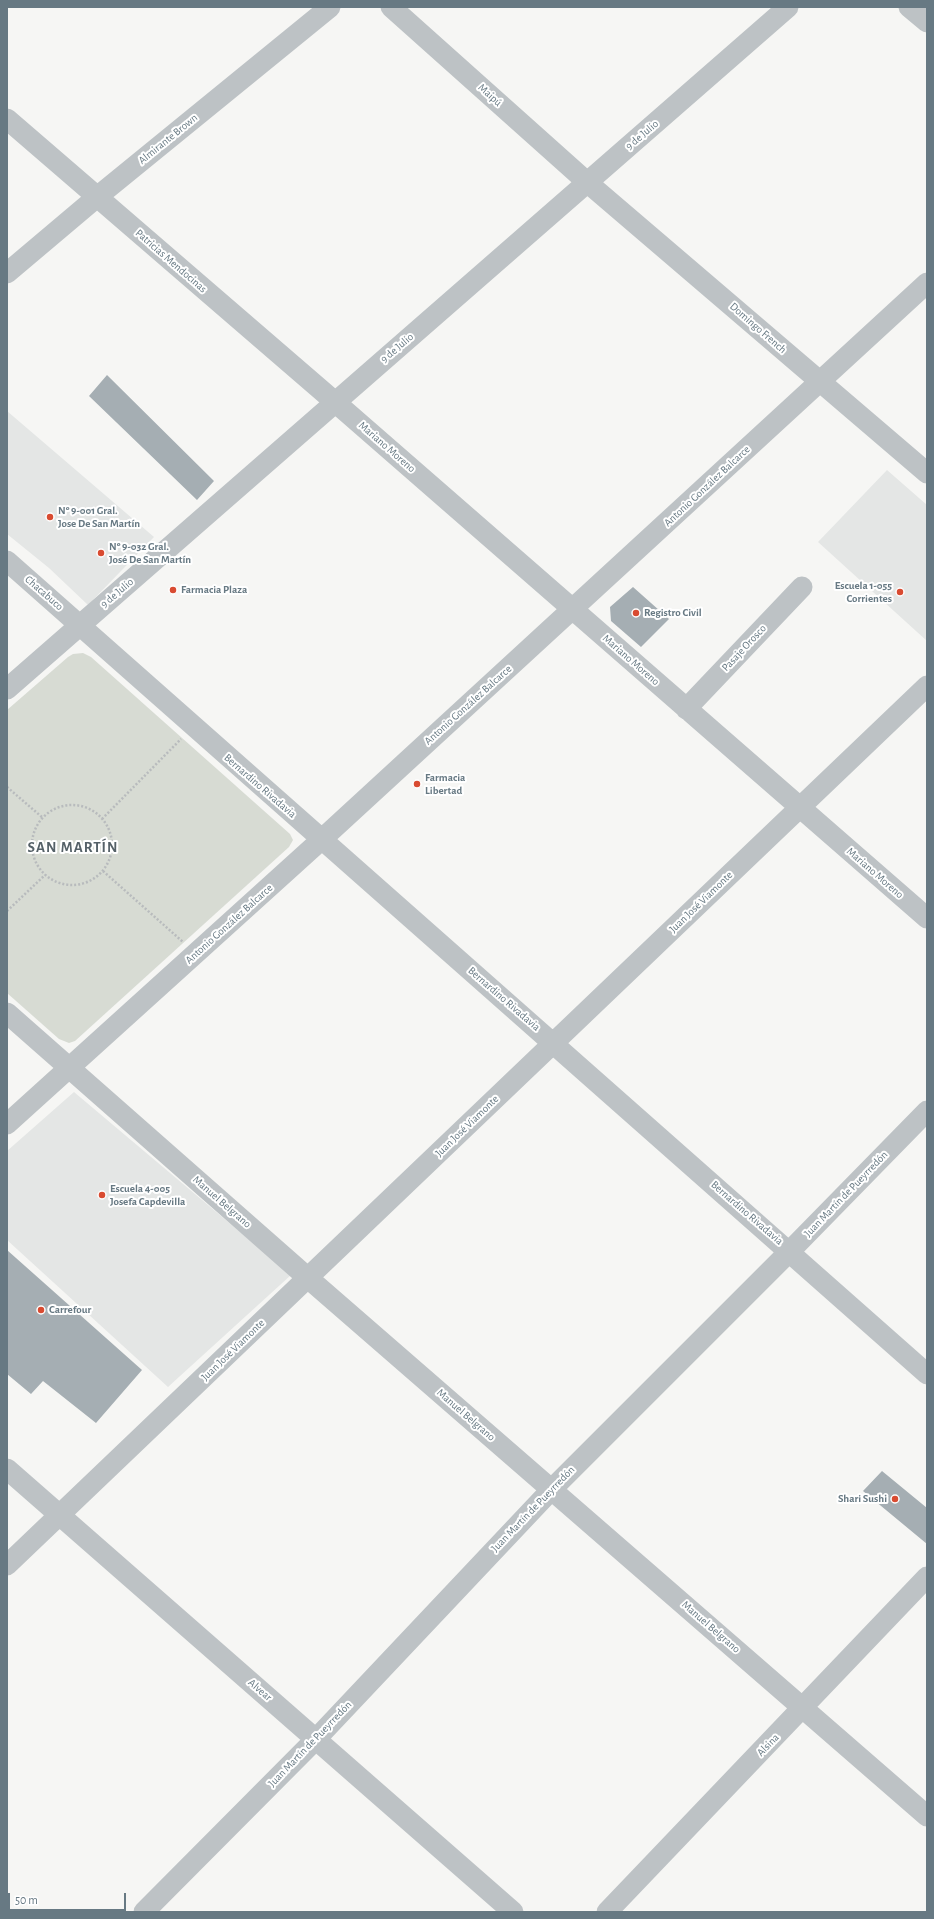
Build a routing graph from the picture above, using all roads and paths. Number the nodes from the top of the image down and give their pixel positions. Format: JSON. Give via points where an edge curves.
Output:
{"nodes":[{"id":1,"x":330,"y":7,"type":"edge"},
{"id":2,"x":391,"y":7,"type":"edge"},
{"id":3,"x":788,"y":7,"type":"edge"},
{"id":4,"x":910,"y":7,"type":"edge"},
{"id":5,"x":927,"y":22,"type":"edge"},
{"id":6,"x":7,"y":119,"type":"edge"},
{"id":7,"x":588,"y":183,"type":"junction"},
{"id":8,"x":97,"y":197,"type":"junction"},
{"id":9,"x":7,"y":273,"type":"edge"},
{"id":10,"x":927,"y":283,"type":"edge"},
{"id":11,"x":821,"y":381,"type":"junction"},
{"id":12,"x":335,"y":402,"type":"junction"},
{"id":13,"x":927,"y":473,"type":"edge"},
{"id":14,"x":7,"y":561,"type":"edge"},
{"id":15,"x":802,"y":587,"type":"dead end"},
{"id":16,"x":573,"y":610,"type":"junction"},
{"id":17,"x":80,"y":625,"type":"junction"},
{"id":18,"x":927,"y":686,"type":"edge"},
{"id":19,"x":7,"y":689,"type":"edge"},
{"id":20,"x":686,"y":708,"type":"junction"},
{"id":21,"x":192,"y":727,"type":"junction"},
{"id":22,"x":7,"y":787,"type":"edge"},
{"id":23,"x":800,"y":807,"type":"junction"},
{"id":24,"x":43,"y":818,"type":"junction"},
{"id":25,"x":102,"y":819,"type":"junction"},
{"id":26,"x":321,"y":840,"type":"junction"},
{"id":27,"x":103,"y":871,"type":"junction"},
{"id":28,"x":45,"y":875,"type":"junction"},
{"id":29,"x":7,"y":910,"type":"edge"},
{"id":30,"x":927,"y":918,"type":"edge"},
{"id":31,"x":196,"y":954,"type":"junction"},
{"id":32,"x":7,"y":1013,"type":"edge"},
{"id":33,"x":554,"y":1042,"type":"junction"},
{"id":34,"x":70,"y":1068,"type":"junction"},
{"id":35,"x":927,"y":1111,"type":"edge"},
{"id":36,"x":7,"y":1124,"type":"edge"},
{"id":37,"x":790,"y":1251,"type":"junction"},
{"id":38,"x":308,"y":1278,"type":"junction"},
{"id":39,"x":927,"y":1374,"type":"edge"},
{"id":40,"x":7,"y":1469,"type":"edge"},
{"id":41,"x":552,"y":1489,"type":"junction"},
{"id":42,"x":59,"y":1515,"type":"junction"},
{"id":43,"x":7,"y":1565,"type":"edge"},
{"id":44,"x":927,"y":1577,"type":"edge"},
{"id":45,"x":804,"y":1708,"type":"junction"},
{"id":46,"x":316,"y":1738,"type":"junction"},
{"id":47,"x":927,"y":1816,"type":"edge"},
{"id":48,"x":144,"y":1912,"type":"edge"},
{"id":49,"x":513,"y":1912,"type":"edge"},
{"id":50,"x":607,"y":1912,"type":"edge"}],
"edges":[{"from":1,"to":8,"type":"street","name":"Almirante Brown"},
{"from":2,"to":7,"type":"street","name":"Maipú"},
{"from":3,"to":7,"type":"street","name":"9 de Julio"},
{"from":4,"to":5,"type":"street"},
{"from":6,"to":8,"type":"street","name":"Patricias Mendocinas"},
{"from":7,"to":11,"type":"street","name":"Domingo French"},
{"from":7,"to":12,"type":"street","name":"9 de Julio"},
{"from":8,"to":9,"type":"street","name":"Almirante Brown"},
{"from":8,"to":12,"type":"street","name":"Patricias Mendocinas"},
{"from":10,"to":11,"type":"street","name":"Antonio González Balcarce"},
{"from":11,"to":13,"type":"street","name":"Domingo French"},
{"from":11,"to":16,"type":"street","name":"Antonio González Balcarce"},
{"from":12,"to":16,"type":"street","name":"Mariano Moreno"},
{"from":12,"to":17,"type":"street","name":"9 de Julio"},
{"from":14,"to":17,"type":"street","name":"Chacabuco"},
{"from":15,"to":20,"type":"street","name":"Pasaje Orosco"},
{"from":16,"to":20,"type":"street","name":"Mariano Moreno"},
{"from":16,"to":26,"type":"street","name":"Antonio González Balcarce"},
{"from":17,"to":19,"type":"street","name":"9 de Julio"},
{"from":17,"to":21,"type":"street","name":"Bernardino Rivadavia"},
{"from":18,"to":23,"type":"street","name":"Juan José Viamonte"},
{"from":20,"to":23,"type":"street","name":"Mariano Moreno"},
{"from":21,"to":25,"type":"path"},
{"from":21,"to":26,"type":"street","name":"Bernardino Rivadavia"},
{"from":22,"to":24,"type":"path"},
{"from":23,"to":30,"type":"street","name":"Mariano Moreno"},
{"from":23,"to":33,"type":"street","name":"Juan José Viamonte"},
{"from":24,"to":25,"type":"path","via":[[50,812],[68,806],[87,808]]},
{"from":24,"to":28,"type":"path","via":[[34,834],[32,852]]},
{"from":25,"to":27,"type":"path","via":[[111,836],[112,845]]},
{"from":26,"to":31,"type":"street","name":"Antonio González Balcarce"},
{"from":26,"to":33,"type":"street","name":"Bernardino Rivadavia"},
{"from":27,"to":28,"type":"path","via":[[88,882],[70,885]]},
{"from":27,"to":31,"type":"path"},
{"from":28,"to":29,"type":"path"},
{"from":31,"to":34,"type":"street","name":"Antonio González Balcarce"},
{"from":32,"to":34,"type":"street","name":"Manuel Belgrano"},
{"from":33,"to":37,"type":"street","name":"Bernardino Rivadavia"},
{"from":33,"to":38,"type":"street","name":"Juan José Viamonte"},
{"from":34,"to":36,"type":"street","name":"Antonio González Balcarce"},
{"from":34,"to":38,"type":"street","name":"Manuel Belgrano"},
{"from":35,"to":37,"type":"street","name":"Juan Martín de Pueyrredón"},
{"from":37,"to":39,"type":"street","name":"Bernardino Rivadavia"},
{"from":37,"to":41,"type":"street","name":"Juan Martín de Pueyrredón"},
{"from":38,"to":41,"type":"street","name":"Manuel Belgrano"},
{"from":38,"to":42,"type":"street","name":"Juan José Viamonte"},
{"from":40,"to":42,"type":"street","name":"Alvear"},
{"from":41,"to":45,"type":"street","name":"Manuel Belgrano"},
{"from":41,"to":46,"type":"street","name":"Juan Martín de Pueyrredón"},
{"from":42,"to":43,"type":"street","name":"Juan José Viamonte"},
{"from":42,"to":46,"type":"street","name":"Alvear"},
{"from":44,"to":45,"type":"street","name":"Alsina"},
{"from":45,"to":47,"type":"street","name":"Manuel Belgrano"},
{"from":45,"to":50,"type":"street","name":"Alsina"},
{"from":46,"to":48,"type":"street","name":"Juan Martín de Pueyrredón"},
{"from":46,"to":49,"type":"street","name":"Alvear"}]}
